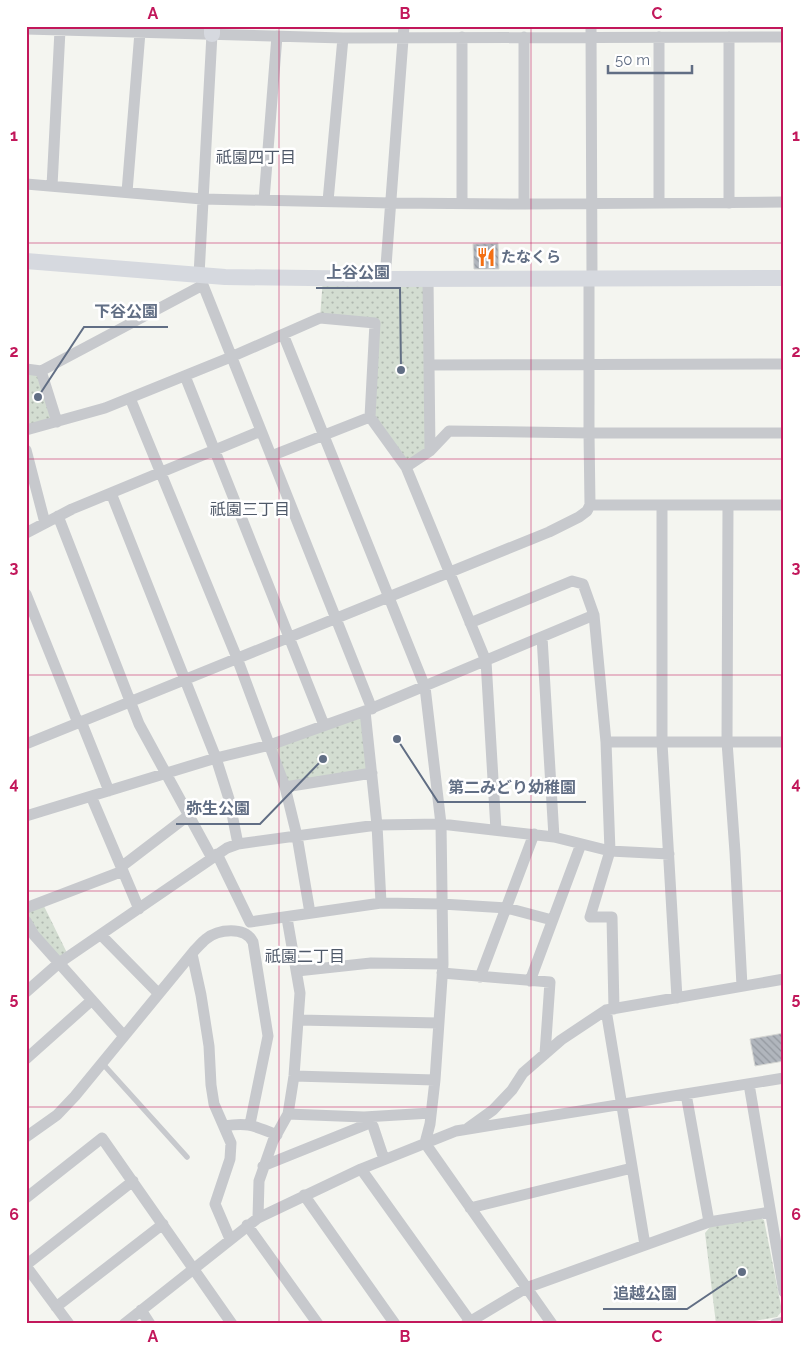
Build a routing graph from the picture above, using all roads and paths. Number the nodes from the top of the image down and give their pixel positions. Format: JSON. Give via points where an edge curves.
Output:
{"nodes":[{"id":1,"x":26,"y":29,"type":"edge"},
{"id":2,"x":60,"y":30,"type":"junction"},
{"id":3,"x":212,"y":30,"type":"edge"},
{"id":4,"x":591,"y":31,"type":"edge"},
{"id":5,"x":140,"y":32,"type":"junction"},
{"id":6,"x":403,"y":32,"type":"edge"},
{"id":7,"x":277,"y":36,"type":"junction"},
{"id":8,"x":462,"y":37,"type":"junction"},
{"id":9,"x":524,"y":37,"type":"junction"},
{"id":10,"x":659,"y":37,"type":"junction"},
{"id":11,"x":729,"y":37,"type":"junction"},
{"id":12,"x":343,"y":38,"type":"junction"},
{"id":13,"x":784,"y":38,"type":"edge"},
{"id":14,"x":26,"y":184,"type":"edge"},
{"id":15,"x":52,"y":186,"type":"junction"},
{"id":16,"x":127,"y":192,"type":"junction"},
{"id":17,"x":202,"y":199,"type":"junction"},
{"id":18,"x":264,"y":200,"type":"junction"},
{"id":19,"x":328,"y":202,"type":"junction"},
{"id":20,"x":728,"y":202,"type":"junction"},
{"id":21,"x":784,"y":202,"type":"edge"},
{"id":22,"x":391,"y":203,"type":"junction"},
{"id":23,"x":462,"y":203,"type":"junction"},
{"id":24,"x":659,"y":203,"type":"junction"},
{"id":25,"x":524,"y":204,"type":"junction"},
{"id":26,"x":591,"y":204,"type":"junction"},
{"id":27,"x":26,"y":261,"type":"edge"},
{"id":28,"x":590,"y":278,"type":"junction"},
{"id":29,"x":784,"y":278,"type":"edge"},
{"id":30,"x":385,"y":279,"type":"junction"},
{"id":31,"x":428,"y":279,"type":"junction"},
{"id":32,"x":201,"y":280,"type":"junction"},
{"id":33,"x":283,"y":334,"type":"junction"},
{"id":34,"x":231,"y":357,"type":"junction"},
{"id":35,"x":588,"y":364,"type":"junction"},
{"id":36,"x":784,"y":364,"type":"edge"},
{"id":37,"x":429,"y":366,"type":"junction"},
{"id":38,"x":26,"y":369,"type":"edge"},
{"id":39,"x":41,"y":371,"type":"junction"},
{"id":40,"x":184,"y":376,"type":"junction"},
{"id":41,"x":130,"y":398,"type":"junction"},
{"id":42,"x":370,"y":417,"type":"junction"},
{"id":43,"x":57,"y":422,"type":"junction"},
{"id":44,"x":26,"y":430,"type":"edge"},
{"id":45,"x":430,"y":430,"type":"junction"},
{"id":46,"x":261,"y":431,"type":"junction"},
{"id":47,"x":449,"y":431,"type":"junction"},
{"id":48,"x":589,"y":433,"type":"junction"},
{"id":49,"x":784,"y":433,"type":"edge"},
{"id":50,"x":324,"y":435,"type":"junction"},
{"id":51,"x":26,"y":450,"type":"edge"},
{"id":52,"x":214,"y":451,"type":"junction"},
{"id":53,"x":430,"y":451,"type":"junction"},
{"id":54,"x":271,"y":456,"type":"junction"},
{"id":55,"x":406,"y":467,"type":"junction"},
{"id":56,"x":160,"y":473,"type":"junction"},
{"id":57,"x":111,"y":493,"type":"junction"},
{"id":58,"x":590,"y":505,"type":"junction"},
{"id":59,"x":662,"y":505,"type":"junction"},
{"id":60,"x":728,"y":505,"type":"junction"},
{"id":61,"x":784,"y":505,"type":"edge"},
{"id":62,"x":58,"y":516,"type":"junction"},
{"id":63,"x":45,"y":523,"type":"junction"},
{"id":64,"x":26,"y":533,"type":"edge"},
{"id":65,"x":450,"y":572,"type":"junction"},
{"id":66,"x":26,"y":594,"type":"edge"},
{"id":67,"x":388,"y":596,"type":"junction"},
{"id":68,"x":594,"y":615,"type":"junction"},
{"id":69,"x":336,"y":618,"type":"junction"},
{"id":70,"x":470,"y":623,"type":"junction"},
{"id":71,"x":289,"y":637,"type":"junction"},
{"id":72,"x":542,"y":638,"type":"junction"},
{"id":73,"x":237,"y":658,"type":"junction"},
{"id":74,"x":486,"y":661,"type":"junction"},
{"id":75,"x":185,"y":679,"type":"junction"},
{"id":76,"x":424,"y":687,"type":"junction"},
{"id":77,"x":131,"y":701,"type":"junction"},
{"id":78,"x":368,"y":710,"type":"junction"},
{"id":79,"x":80,"y":722,"type":"junction"},
{"id":80,"x":324,"y":725,"type":"junction"},
{"id":81,"x":27,"y":742,"type":"edge"},
{"id":82,"x":606,"y":742,"type":"junction"},
{"id":83,"x":662,"y":742,"type":"junction"},
{"id":84,"x":727,"y":742,"type":"junction"},
{"id":85,"x":784,"y":742,"type":"edge"},
{"id":86,"x":270,"y":744,"type":"junction"},
{"id":87,"x":216,"y":758,"type":"junction"},
{"id":88,"x":165,"y":774,"type":"junction"},
{"id":89,"x":372,"y":774,"type":"junction"},
{"id":90,"x":285,"y":787,"type":"junction"},
{"id":91,"x":109,"y":791,"type":"junction"},
{"id":92,"x":91,"y":796,"type":"junction"},
{"id":93,"x":189,"y":815,"type":"junction"},
{"id":94,"x":26,"y":816,"type":"edge"},
{"id":95,"x":441,"y":824,"type":"junction"},
{"id":96,"x":377,"y":826,"type":"junction"},
{"id":97,"x":496,"y":830,"type":"junction"},
{"id":98,"x":534,"y":834,"type":"junction"},
{"id":99,"x":297,"y":836,"type":"junction"},
{"id":100,"x":554,"y":837,"type":"junction"},
{"id":101,"x":238,"y":844,"type":"junction"},
{"id":102,"x":581,"y":844,"type":"junction"},
{"id":103,"x":610,"y":851,"type":"junction"},
{"id":104,"x":669,"y":854,"type":"junction"},
{"id":105,"x":214,"y":856,"type":"junction"},
{"id":106,"x":122,"y":869,"type":"junction"},
{"id":107,"x":382,"y":903,"type":"junction"},
{"id":108,"x":442,"y":904,"type":"junction"},
{"id":109,"x":26,"y":908,"type":"edge"},
{"id":110,"x":507,"y":908,"type":"junction"},
{"id":111,"x":139,"y":909,"type":"junction"},
{"id":112,"x":310,"y":913,"type":"junction"},
{"id":113,"x":287,"y":918,"type":"junction"},
{"id":114,"x":552,"y":920,"type":"junction"},
{"id":115,"x":26,"y":921,"type":"edge"},
{"id":116,"x":101,"y":935,"type":"junction"},
{"id":117,"x":30,"y":938,"type":"edge"},
{"id":118,"x":192,"y":954,"type":"junction"},
{"id":119,"x":59,"y":963,"type":"junction"},
{"id":120,"x":443,"y":969,"type":"junction"},
{"id":121,"x":297,"y":971,"type":"junction"},
{"id":122,"x":480,"y":977,"type":"junction"},
{"id":123,"x":784,"y":979,"type":"edge"},
{"id":124,"x":530,"y":981,"type":"junction"},
{"id":125,"x":742,"y":986,"type":"junction"},
{"id":126,"x":26,"y":992,"type":"edge"},
{"id":127,"x":158,"y":993,"type":"junction"},
{"id":128,"x":677,"y":998,"type":"junction"},
{"id":129,"x":92,"y":1000,"type":"junction"},
{"id":130,"x":610,"y":1010,"type":"junction"},
{"id":131,"x":299,"y":1020,"type":"junction"},
{"id":132,"x":438,"y":1023,"type":"junction"},
{"id":133,"x":124,"y":1036,"type":"junction"},
{"id":134,"x":544,"y":1054,"type":"junction"},
{"id":135,"x":26,"y":1059,"type":"edge"},
{"id":136,"x":103,"y":1064,"type":"junction"},
{"id":137,"x":294,"y":1076,"type":"junction"},
{"id":138,"x":784,"y":1078,"type":"edge"},
{"id":139,"x":435,"y":1080,"type":"junction"},
{"id":140,"x":748,"y":1084,"type":"junction"},
{"id":141,"x":686,"y":1094,"type":"junction"},
{"id":142,"x":621,"y":1105,"type":"junction"},
{"id":143,"x":431,"y":1113,"type":"junction"},
{"id":144,"x":288,"y":1114,"type":"junction"},
{"id":145,"x":367,"y":1120,"type":"junction"},
{"id":146,"x":250,"y":1124,"type":"junction"},
{"id":147,"x":224,"y":1126,"type":"junction"},
{"id":148,"x":466,"y":1130,"type":"junction"},
{"id":149,"x":277,"y":1134,"type":"junction"},
{"id":150,"x":26,"y":1137,"type":"edge"},
{"id":151,"x":425,"y":1142,"type":"junction"},
{"id":152,"x":187,"y":1157,"type":"dead end"},
{"id":153,"x":384,"y":1159,"type":"junction"},
{"id":154,"x":263,"y":1166,"type":"junction"},
{"id":155,"x":632,"y":1168,"type":"junction"},
{"id":156,"x":360,"y":1169,"type":"junction"},
{"id":157,"x":133,"y":1181,"type":"junction"},
{"id":158,"x":304,"y":1195,"type":"junction"},
{"id":159,"x":26,"y":1198,"type":"edge"},
{"id":160,"x":470,"y":1208,"type":"junction"},
{"id":161,"x":770,"y":1212,"type":"junction"},
{"id":162,"x":258,"y":1218,"type":"junction"},
{"id":163,"x":709,"y":1222,"type":"junction"},
{"id":164,"x":163,"y":1224,"type":"junction"},
{"id":165,"x":247,"y":1225,"type":"junction"},
{"id":166,"x":230,"y":1239,"type":"junction"},
{"id":167,"x":645,"y":1245,"type":"junction"},
{"id":168,"x":26,"y":1265,"type":"edge"},
{"id":169,"x":194,"y":1267,"type":"junction"},
{"id":170,"x":526,"y":1288,"type":"junction"},
{"id":171,"x":784,"y":1292,"type":"edge"},
{"id":172,"x":56,"y":1307,"type":"junction"},
{"id":173,"x":141,"y":1310,"type":"junction"},
{"id":174,"x":784,"y":1322,"type":"edge"},
{"id":175,"x":470,"y":1323,"type":"edge"},
{"id":176,"x":68,"y":1324,"type":"edge"},
{"id":177,"x":124,"y":1324,"type":"edge"},
{"id":178,"x":150,"y":1324,"type":"edge"},
{"id":179,"x":232,"y":1324,"type":"edge"},
{"id":180,"x":318,"y":1324,"type":"edge"},
{"id":181,"x":395,"y":1324,"type":"edge"},
{"id":182,"x":552,"y":1324,"type":"edge"},
{"id":183,"x":775,"y":1324,"type":"edge"}],
"edges":[{"from":1,"to":2,"type":"street"},
{"from":2,"to":5,"type":"street"},
{"from":2,"to":15,"type":"street"},
{"from":3,"to":5,"type":"street"},
{"from":3,"to":7,"type":"street"},
{"from":3,"to":17,"type":"street"},
{"from":4,"to":9,"type":"street"},
{"from":4,"to":10,"type":"street"},
{"from":4,"to":26,"type":"street"},
{"from":5,"to":16,"type":"street"},
{"from":6,"to":8,"type":"street"},
{"from":6,"to":12,"type":"street"},
{"from":6,"to":22,"type":"street"},
{"from":7,"to":12,"type":"street"},
{"from":7,"to":18,"type":"street"},
{"from":8,"to":9,"type":"street"},
{"from":8,"to":23,"type":"street"},
{"from":9,"to":25,"type":"street"},
{"from":10,"to":11,"type":"street"},
{"from":10,"to":24,"type":"street"},
{"from":11,"to":13,"type":"street"},
{"from":11,"to":20,"type":"street"},
{"from":12,"to":19,"type":"street"},
{"from":14,"to":15,"type":"street"},
{"from":15,"to":16,"type":"street"},
{"from":16,"to":17,"type":"street"},
{"from":17,"to":18,"type":"street"},
{"from":17,"to":32,"type":"street"},
{"from":18,"to":19,"type":"street"},
{"from":19,"to":22,"type":"street"},
{"from":20,"to":21,"type":"street"},
{"from":20,"to":24,"type":"street"},
{"from":22,"to":23,"type":"street"},
{"from":22,"to":30,"type":"street"},
{"from":23,"to":25,"type":"street"},
{"from":24,"to":26,"type":"street"},
{"from":25,"to":26,"type":"street"},
{"from":26,"to":28,"type":"street"},
{"from":27,"to":32,"type":"street"},
{"from":28,"to":29,"type":"street"},
{"from":28,"to":31,"type":"street"},
{"from":28,"to":35,"type":"street"},
{"from":30,"to":31,"type":"street"},
{"from":30,"to":32,"type":"street","via":[[225,277]]},
{"from":31,"to":37,"type":"street"},
{"from":32,"to":34,"type":"street"},
{"from":32,"to":39,"type":"street"},
{"from":33,"to":34,"type":"street"},
{"from":33,"to":42,"type":"street","via":[[320,318],[375,323]]},
{"from":33,"to":50,"type":"street"},
{"from":34,"to":40,"type":"street"},
{"from":34,"to":46,"type":"street"},
{"from":35,"to":36,"type":"street"},
{"from":35,"to":37,"type":"street"},
{"from":35,"to":48,"type":"street"},
{"from":37,"to":45,"type":"street"},
{"from":38,"to":39,"type":"street"},
{"from":39,"to":43,"type":"street"},
{"from":40,"to":41,"type":"street"},
{"from":40,"to":52,"type":"street"},
{"from":41,"to":43,"type":"street"},
{"from":41,"to":56,"type":"street"},
{"from":42,"to":50,"type":"street"},
{"from":42,"to":55,"type":"street"},
{"from":43,"to":44,"type":"street"},
{"from":45,"to":47,"type":"street"},
{"from":45,"to":53,"type":"street"},
{"from":46,"to":52,"type":"street"},
{"from":46,"to":54,"type":"street"},
{"from":47,"to":48,"type":"street"},
{"from":47,"to":53,"type":"street"},
{"from":48,"to":49,"type":"street"},
{"from":48,"to":58,"type":"street"},
{"from":50,"to":54,"type":"street"},
{"from":50,"to":67,"type":"street"},
{"from":51,"to":63,"type":"street"},
{"from":52,"to":56,"type":"street"},
{"from":52,"to":71,"type":"street"},
{"from":53,"to":55,"type":"street"},
{"from":54,"to":69,"type":"street"},
{"from":55,"to":65,"type":"street"},
{"from":56,"to":57,"type":"street"},
{"from":56,"to":73,"type":"street"},
{"from":57,"to":62,"type":"street"},
{"from":57,"to":75,"type":"street"},
{"from":58,"to":59,"type":"street"},
{"from":58,"to":65,"type":"street","via":[[587,512],[549,532]]},
{"from":59,"to":60,"type":"street"},
{"from":59,"to":83,"type":"street"},
{"from":60,"to":61,"type":"street"},
{"from":60,"to":84,"type":"street"},
{"from":62,"to":63,"type":"street"},
{"from":62,"to":77,"type":"street"},
{"from":63,"to":64,"type":"street"},
{"from":65,"to":67,"type":"street"},
{"from":65,"to":70,"type":"street"},
{"from":66,"to":79,"type":"street"},
{"from":67,"to":69,"type":"street"},
{"from":67,"to":76,"type":"street"},
{"from":68,"to":70,"type":"street","via":[[583,584],[572,581]]},
{"from":68,"to":72,"type":"street"},
{"from":68,"to":82,"type":"street"},
{"from":69,"to":71,"type":"street"},
{"from":69,"to":78,"type":"street"},
{"from":70,"to":74,"type":"street"},
{"from":71,"to":73,"type":"street"},
{"from":71,"to":80,"type":"street"},
{"from":72,"to":74,"type":"street"},
{"from":72,"to":100,"type":"street"},
{"from":73,"to":75,"type":"street"},
{"from":73,"to":86,"type":"street"},
{"from":74,"to":76,"type":"street"},
{"from":74,"to":97,"type":"street"},
{"from":75,"to":77,"type":"street"},
{"from":75,"to":87,"type":"street"},
{"from":76,"to":78,"type":"street"},
{"from":76,"to":95,"type":"street"},
{"from":77,"to":79,"type":"street"},
{"from":77,"to":88,"type":"street"},
{"from":78,"to":80,"type":"street"},
{"from":78,"to":89,"type":"street"},
{"from":79,"to":81,"type":"street"},
{"from":79,"to":91,"type":"street"},
{"from":80,"to":86,"type":"street"},
{"from":82,"to":83,"type":"street"},
{"from":82,"to":103,"type":"street"},
{"from":83,"to":84,"type":"street"},
{"from":83,"to":104,"type":"street"},
{"from":84,"to":85,"type":"street"},
{"from":84,"to":125,"type":"street"},
{"from":86,"to":87,"type":"street"},
{"from":86,"to":90,"type":"street"},
{"from":87,"to":88,"type":"street"},
{"from":87,"to":101,"type":"street"},
{"from":88,"to":91,"type":"street"},
{"from":88,"to":93,"type":"street"},
{"from":89,"to":90,"type":"street"},
{"from":89,"to":96,"type":"street"},
{"from":90,"to":99,"type":"street"},
{"from":91,"to":92,"type":"street"},
{"from":92,"to":94,"type":"street"},
{"from":92,"to":106,"type":"street"},
{"from":93,"to":105,"type":"street"},
{"from":93,"to":106,"type":"street"},
{"from":95,"to":96,"type":"street"},
{"from":95,"to":97,"type":"street"},
{"from":95,"to":108,"type":"street"},
{"from":96,"to":99,"type":"street"},
{"from":96,"to":107,"type":"street"},
{"from":97,"to":98,"type":"street"},
{"from":98,"to":100,"type":"street"},
{"from":98,"to":110,"type":"street"},
{"from":99,"to":101,"type":"street"},
{"from":99,"to":112,"type":"street"},
{"from":100,"to":102,"type":"street"},
{"from":101,"to":105,"type":"street"},
{"from":102,"to":103,"type":"street"},
{"from":102,"to":114,"type":"street"},
{"from":103,"to":104,"type":"street"},
{"from":103,"to":130,"type":"street","via":[[590,918],[612,917]]},
{"from":104,"to":128,"type":"street"},
{"from":105,"to":111,"type":"street"},
{"from":105,"to":113,"type":"street","via":[[250,922]]},
{"from":106,"to":109,"type":"street"},
{"from":106,"to":111,"type":"street"},
{"from":107,"to":108,"type":"street"},
{"from":107,"to":112,"type":"street"},
{"from":108,"to":110,"type":"street"},
{"from":108,"to":120,"type":"street"},
{"from":110,"to":114,"type":"street"},
{"from":110,"to":122,"type":"street"},
{"from":111,"to":116,"type":"street"},
{"from":112,"to":113,"type":"street"},
{"from":113,"to":121,"type":"street"},
{"from":114,"to":124,"type":"street"},
{"from":115,"to":117,"type":"street"},
{"from":116,"to":119,"type":"street"},
{"from":116,"to":127,"type":"street"},
{"from":117,"to":119,"type":"street"},
{"from":118,"to":127,"type":"street"},
{"from":118,"to":146,"type":"street","via":[[207,938],[225,932],[243,931],[250,936],[268,1036]]},
{"from":118,"to":147,"type":"street","via":[[209,1046],[214,1104]]},
{"from":119,"to":126,"type":"street"},
{"from":119,"to":129,"type":"street"},
{"from":120,"to":121,"type":"street","via":[[371,963]]},
{"from":120,"to":122,"type":"street"},
{"from":120,"to":132,"type":"street"},
{"from":121,"to":131,"type":"street"},
{"from":122,"to":124,"type":"street"},
{"from":123,"to":125,"type":"street"},
{"from":124,"to":134,"type":"street","via":[[550,982]]},
{"from":125,"to":128,"type":"street"},
{"from":127,"to":133,"type":"street"},
{"from":128,"to":130,"type":"street"},
{"from":129,"to":133,"type":"street"},
{"from":129,"to":135,"type":"street"},
{"from":130,"to":134,"type":"street"},
{"from":130,"to":142,"type":"street"},
{"from":131,"to":132,"type":"street"},
{"from":131,"to":137,"type":"street"},
{"from":132,"to":139,"type":"street"},
{"from":133,"to":136,"type":"street"},
{"from":134,"to":148,"type":"street","via":[[523,1073],[493,1110]]},
{"from":136,"to":150,"type":"street","via":[[57,1115]]},
{"from":136,"to":152,"type":"lane"},
{"from":137,"to":139,"type":"street"},
{"from":137,"to":144,"type":"street"},
{"from":138,"to":140,"type":"street"},
{"from":139,"to":143,"type":"street"},
{"from":140,"to":141,"type":"street"},
{"from":140,"to":161,"type":"street"},
{"from":141,"to":142,"type":"street"},
{"from":141,"to":163,"type":"street"},
{"from":142,"to":148,"type":"street"},
{"from":142,"to":155,"type":"street"},
{"from":143,"to":145,"type":"street"},
{"from":143,"to":151,"type":"street"},
{"from":144,"to":145,"type":"street"},
{"from":144,"to":149,"type":"street"},
{"from":145,"to":153,"type":"street","via":[[377,1136]]},
{"from":145,"to":154,"type":"street"},
{"from":146,"to":147,"type":"street"},
{"from":146,"to":149,"type":"street"},
{"from":147,"to":166,"type":"street","via":[[231,1143],[230,1159],[215,1204]]},
{"from":148,"to":151,"type":"street"},
{"from":149,"to":154,"type":"street"},
{"from":151,"to":153,"type":"street"},
{"from":151,"to":160,"type":"street"},
{"from":153,"to":156,"type":"street"},
{"from":154,"to":162,"type":"street","via":[[257,1195]]},
{"from":155,"to":160,"type":"street"},
{"from":155,"to":167,"type":"street"},
{"from":156,"to":158,"type":"street"},
{"from":156,"to":175,"type":"street"},
{"from":157,"to":159,"type":"street","via":[[102,1138]]},
{"from":157,"to":164,"type":"street"},
{"from":157,"to":168,"type":"street"},
{"from":158,"to":162,"type":"street"},
{"from":158,"to":181,"type":"street"},
{"from":160,"to":170,"type":"street"},
{"from":161,"to":163,"type":"street"},
{"from":161,"to":171,"type":"street"},
{"from":162,"to":165,"type":"street"},
{"from":163,"to":167,"type":"street"},
{"from":164,"to":169,"type":"street"},
{"from":164,"to":172,"type":"street"},
{"from":165,"to":166,"type":"street"},
{"from":165,"to":180,"type":"street"},
{"from":166,"to":169,"type":"street"},
{"from":167,"to":170,"type":"street"},
{"from":168,"to":172,"type":"street"},
{"from":169,"to":173,"type":"street"},
{"from":169,"to":179,"type":"street"},
{"from":170,"to":175,"type":"street"},
{"from":170,"to":182,"type":"street"},
{"from":172,"to":176,"type":"street"},
{"from":173,"to":177,"type":"street"},
{"from":173,"to":178,"type":"street"},
{"from":174,"to":183,"type":"street"}]}
